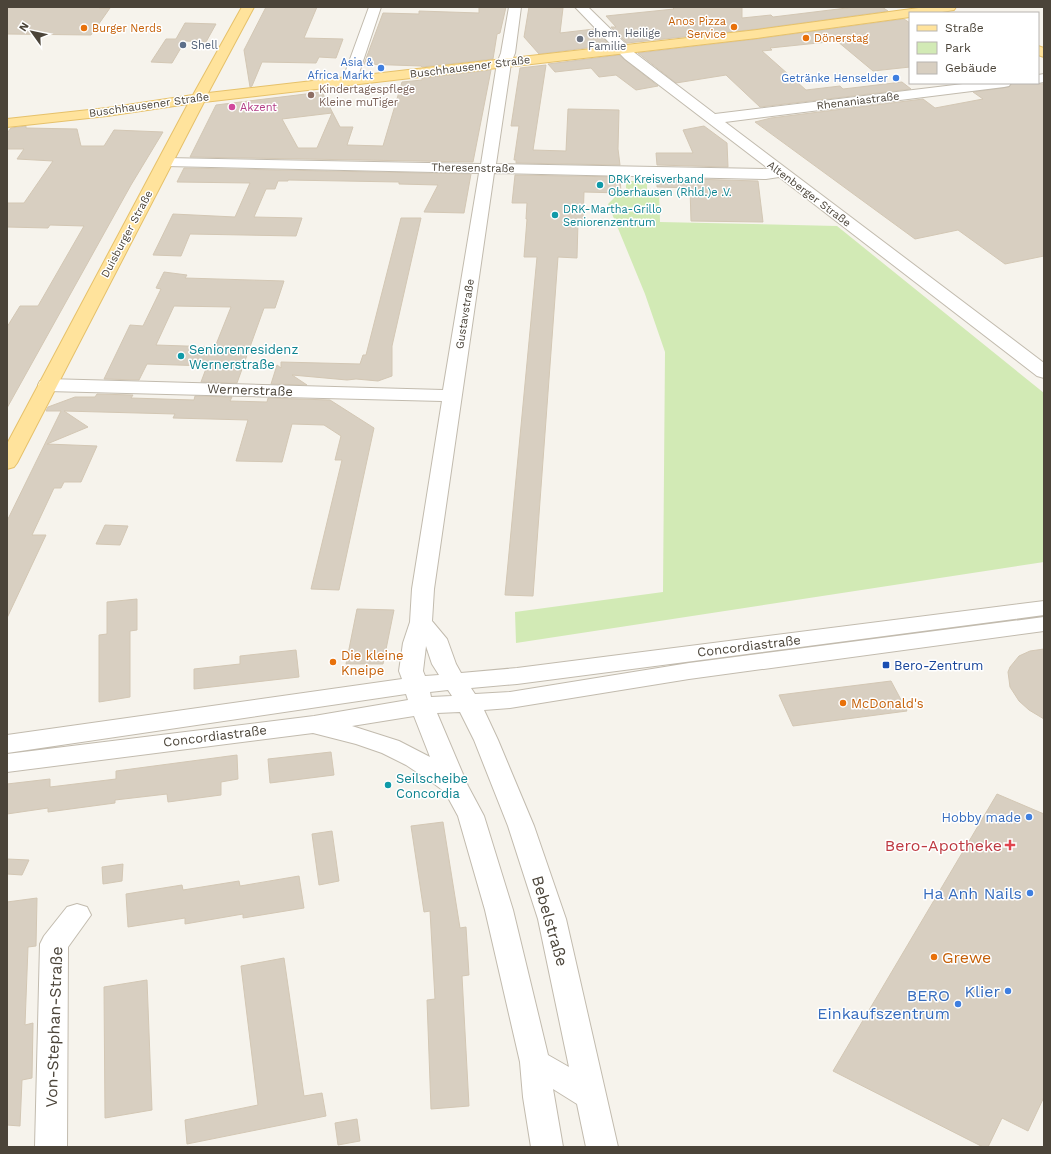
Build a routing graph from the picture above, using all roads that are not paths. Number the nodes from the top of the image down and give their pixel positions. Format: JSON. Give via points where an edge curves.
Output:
{"nodes":[{"id":1,"x":248,"y":7,"type":"edge"},
{"id":2,"x":375,"y":7,"type":"edge"},
{"id":3,"x":515,"y":7,"type":"edge"},
{"id":4,"x":581,"y":7,"type":"edge"},
{"id":5,"x":955,"y":8,"type":"edge"},
{"id":6,"x":920,"y":12,"type":"edge"},
{"id":7,"x":909,"y":13,"type":"edge"},
{"id":8,"x":622,"y":49,"type":"junction"},
{"id":9,"x":504,"y":63,"type":"junction"},
{"id":10,"x":352,"y":80,"type":"junction"},
{"id":11,"x":996,"y":84,"type":"edge"},
{"id":12,"x":198,"y":99,"type":"junction"},
{"id":13,"x":107,"y":112,"type":"junction"},
{"id":14,"x":712,"y":119,"type":"junction"},
{"id":15,"x":7,"y":123,"type":"edge"},
{"id":16,"x":179,"y":136,"type":"junction"},
{"id":17,"x":166,"y":162,"type":"junction"},
{"id":18,"x":488,"y":168,"type":"junction"},
{"id":19,"x":780,"y":172,"type":"junction"},
{"id":20,"x":1044,"y":372,"type":"edge"},
{"id":21,"x":47,"y":385,"type":"junction"},
{"id":22,"x":452,"y":396,"type":"junction"},
{"id":23,"x":7,"y":463,"type":"edge"},
{"id":24,"x":1044,"y":608,"type":"edge"},
{"id":25,"x":421,"y":622,"type":"junction"},
{"id":26,"x":1044,"y":624,"type":"edge"},
{"id":27,"x":461,"y":693,"type":"junction"},
{"id":28,"x":419,"y":696,"type":"junction"},
{"id":29,"x":314,"y":724,"type":"junction"},
{"id":30,"x":7,"y":744,"type":"edge"},
{"id":31,"x":7,"y":763,"type":"edge"},
{"id":32,"x":455,"y":786,"type":"junction"},
{"id":33,"x":78,"y":915,"type":"dead end"},
{"id":34,"x":535,"y":1062,"type":"junction"},
{"id":35,"x":592,"y":1097,"type":"junction"},
{"id":36,"x":51,"y":1147,"type":"edge"},
{"id":37,"x":547,"y":1147,"type":"edge"},
{"id":38,"x":602,"y":1147,"type":"edge"}],
"edges":[{"from":1,"to":12,"type":"main road","name":"Duisburger Straße"},
{"from":2,"to":10,"type":"street","via":[[352,73]]},
{"from":3,"to":9,"type":"street","name":"Gustavstraße"},
{"from":4,"to":8,"type":"street","name":"Altenberger Straße"},
{"from":5,"to":6,"type":"main road","name":"Buschhausener Straße"},
{"from":7,"to":8,"type":"main road","name":"Buschhausener Straße"},
{"from":8,"to":9,"type":"main road","name":"Buschhausener Straße"},
{"from":8,"to":14,"type":"street","name":"Altenberger Straße"},
{"from":9,"to":10,"type":"main road","name":"Buschhausener Straße"},
{"from":9,"to":18,"type":"street","name":"Gustavstraße"},
{"from":10,"to":12,"type":"main road","name":"Buschhausener Straße"},
{"from":11,"to":14,"type":"street","name":"Rhenaniastraße"},
{"from":12,"to":13,"type":"main road","name":"Buschhausener Straße"},
{"from":12,"to":16,"type":"main road","name":"Duisburger Straße"},
{"from":13,"to":15,"type":"main road","name":"Buschhausener Straße"},
{"from":13,"to":16,"type":"main road","via":[[142,112],[168,120]]},
{"from":14,"to":19,"type":"street","name":"Altenberger Straße"},
{"from":16,"to":17,"type":"main road","name":"Duisburger Straße"},
{"from":17,"to":18,"type":"street","name":"Theresenstraße"},
{"from":17,"to":21,"type":"main road","name":"Duisburger Straße"},
{"from":18,"to":19,"type":"street","name":"Theresenstraße","via":[[766,174]]},
{"from":18,"to":22,"type":"street","name":"Gustavstraße"},
{"from":19,"to":20,"type":"street","name":"Altenberger Straße"},
{"from":21,"to":22,"type":"street","name":"Wernerstraße"},
{"from":21,"to":23,"type":"main road","name":"Duisburger Straße"},
{"from":22,"to":25,"type":"street","name":"Gustavstraße","via":[[424,582]]},
{"from":24,"to":27,"type":"street","name":"Concordiastraße","via":[[517,676]]},
{"from":25,"to":27,"type":"street","via":[[435,639],[444,664]]},
{"from":25,"to":28,"type":"street","name":"Gustavstraße","via":[[411,672]]},
{"from":26,"to":27,"type":"street","name":"Concordiastraße","via":[[697,670],[510,700]]},
{"from":27,"to":28,"type":"street","name":"Concordiastraße"},
{"from":27,"to":35,"type":"street","name":"Bebelstraße","via":[[486,740],[521,826],[552,919]]},
{"from":28,"to":29,"type":"street","name":"Concordiastraße"},
{"from":28,"to":30,"type":"street","name":"Concordiastraße"},
{"from":28,"to":32,"type":"street"},
{"from":29,"to":31,"type":"street","name":"Concordiastraße"},
{"from":29,"to":32,"type":"street","via":[[400,751]]},
{"from":32,"to":34,"type":"street","via":[[471,816],[499,910]]},
{"from":33,"to":36,"type":"street","name":"Von-Stephan-Straße","via":[[54,944]]},
{"from":34,"to":35,"type":"street"},
{"from":34,"to":37,"type":"street"},
{"from":35,"to":38,"type":"street","name":"Bebelstraße"}]}
